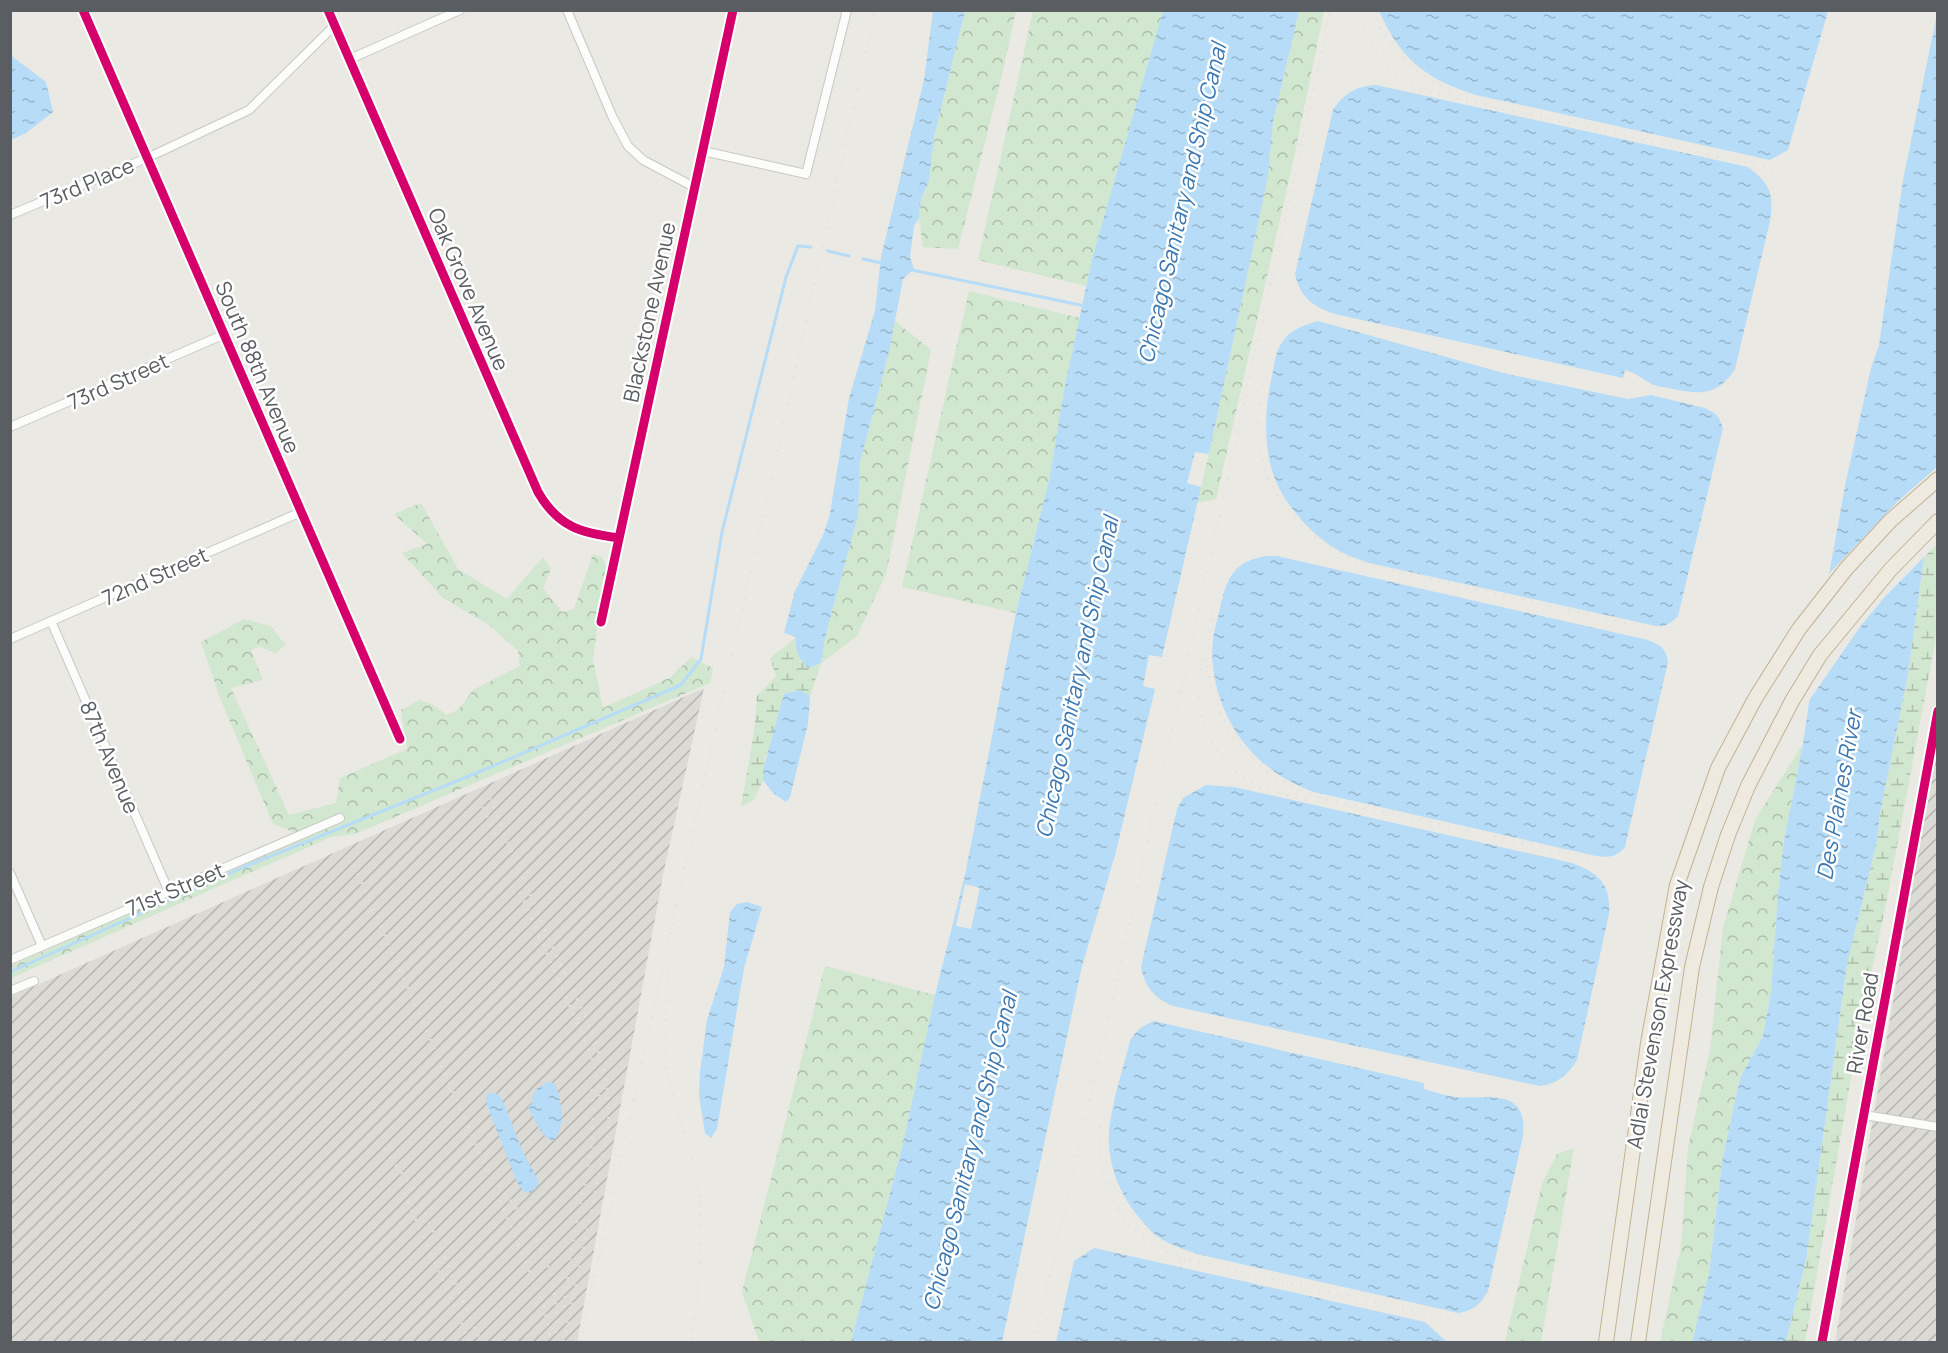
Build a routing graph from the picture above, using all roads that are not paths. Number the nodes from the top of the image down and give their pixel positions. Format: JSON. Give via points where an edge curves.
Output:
{"nodes":[{"id":1,"x":83,"y":10,"type":"edge"},
{"id":2,"x":328,"y":10,"type":"edge"},
{"id":3,"x":460,"y":10,"type":"edge"},
{"id":4,"x":567,"y":10,"type":"edge"},
{"id":5,"x":733,"y":10,"type":"edge"},
{"id":6,"x":847,"y":10,"type":"edge"},
{"id":7,"x":335,"y":25,"type":"junction"},
{"id":8,"x":350,"y":59,"type":"junction"},
{"id":9,"x":703,"y":151,"type":"junction"},
{"id":10,"x":147,"y":158,"type":"junction"},
{"id":11,"x":694,"y":187,"type":"junction"},
{"id":12,"x":10,"y":215,"type":"edge"},
{"id":13,"x":225,"y":334,"type":"junction"},
{"id":14,"x":10,"y":428,"type":"edge"},
{"id":15,"x":1938,"y":479,"type":"edge"},
{"id":16,"x":300,"y":512,"type":"junction"},
{"id":17,"x":1938,"y":521,"type":"edge"},
{"id":18,"x":619,"y":538,"type":"junction"},
{"id":19,"x":51,"y":621,"type":"junction"},
{"id":20,"x":601,"y":622,"type":"dead end"},
{"id":21,"x":10,"y":639,"type":"edge"},
{"id":22,"x":1938,"y":711,"type":"edge"},
{"id":23,"x":400,"y":739,"type":"dead end"},
{"id":24,"x":340,"y":818,"type":"dead end"},
{"id":25,"x":10,"y":873,"type":"edge"},
{"id":26,"x":169,"y":892,"type":"junction"},
{"id":27,"x":42,"y":946,"type":"junction"},
{"id":28,"x":10,"y":960,"type":"edge"},
{"id":29,"x":34,"y":981,"type":"dead end"},
{"id":30,"x":10,"y":991,"type":"edge"},
{"id":31,"x":1864,"y":1115,"type":"junction"},
{"id":32,"x":1938,"y":1127,"type":"edge"},
{"id":33,"x":1606,"y":1342,"type":"edge"},
{"id":34,"x":1638,"y":1342,"type":"edge"},
{"id":35,"x":1822,"y":1342,"type":"edge"}],
"edges":[{"from":1,"to":10,"type":"street","name":"South 88th Avenue"},
{"from":2,"to":7,"type":"street","name":"Oak Grove Avenue"},
{"from":3,"to":8,"type":"street"},
{"from":4,"to":11,"type":"street","via":[[628,146],[643,160]]},
{"from":5,"to":9,"type":"street","name":"Blackstone Avenue"},
{"from":6,"to":9,"type":"street","via":[[806,174]]},
{"from":7,"to":8,"type":"street","name":"Oak Grove Avenue"},
{"from":7,"to":10,"type":"street","name":"73rd Place","via":[[249,110]]},
{"from":8,"to":18,"type":"street","name":"Oak Grove Avenue","via":[[538,492],[555,515],[575,529]]},
{"from":9,"to":11,"type":"street","name":"Blackstone Avenue"},
{"from":10,"to":12,"type":"street","name":"73rd Place"},
{"from":10,"to":13,"type":"street","name":"South 88th Avenue"},
{"from":11,"to":18,"type":"street","name":"Blackstone Avenue"},
{"from":13,"to":14,"type":"street","name":"73rd Street"},
{"from":13,"to":16,"type":"street","name":"South 88th Avenue"},
{"from":15,"to":33,"type":"highway","name":"Adlai Stevenson Expressway","via":[[1890,521],[1799,629],[1718,768],[1677,885],[1648,1043]]},
{"from":16,"to":19,"type":"street","name":"72nd Street"},
{"from":16,"to":23,"type":"street","name":"South 88th Avenue"},
{"from":17,"to":34,"type":"highway","name":"Adlai Stevenson Expressway","via":[[1891,569],[1820,655],[1748,786],[1728,835],[1692,967]]},
{"from":18,"to":20,"type":"street","name":"Blackstone Avenue"},
{"from":19,"to":21,"type":"street","name":"72nd Street"},
{"from":19,"to":26,"type":"street","name":"87th Avenue"},
{"from":22,"to":31,"type":"street","name":"River Road"},
{"from":24,"to":26,"type":"street","name":"71st Street"},
{"from":25,"to":27,"type":"street"},
{"from":26,"to":27,"type":"street","name":"71st Street"},
{"from":27,"to":28,"type":"street","name":"71st Street"},
{"from":29,"to":30,"type":"street"},
{"from":31,"to":32,"type":"street"},
{"from":31,"to":35,"type":"street","name":"River Road"}]}
